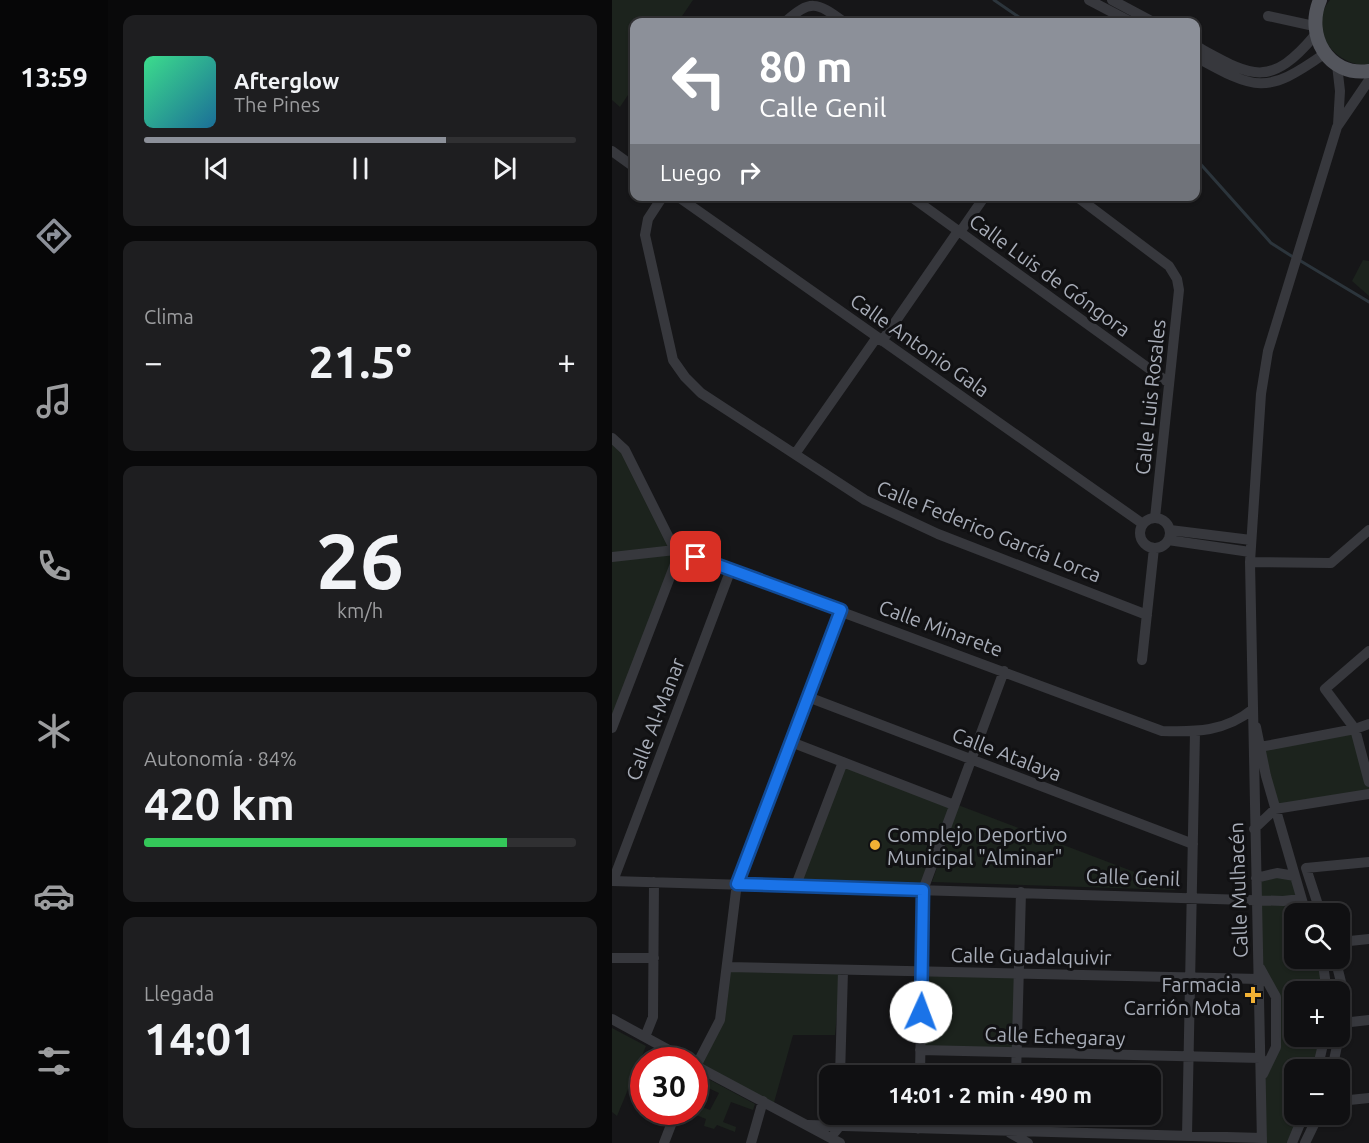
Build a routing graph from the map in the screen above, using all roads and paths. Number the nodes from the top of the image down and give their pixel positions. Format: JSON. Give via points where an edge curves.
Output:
{"nodes":[{"id":1,"x":809,"y":0,"type":"edge"},
{"id":2,"x":1089,"y":0,"type":"edge"},
{"id":3,"x":1112,"y":0,"type":"edge"},
{"id":4,"x":1320,"y":0,"type":"edge"},
{"id":5,"x":1268,"y":16,"type":"dead end"},
{"id":6,"x":788,"y":18,"type":"edge"},
{"id":7,"x":838,"y":18,"type":"edge"},
{"id":8,"x":1123,"y":18,"type":"edge"},
{"id":9,"x":1146,"y":18,"type":"edge"},
{"id":10,"x":1314,"y":30,"type":"junction"},
{"id":11,"x":1200,"y":48,"type":"edge"},
{"id":12,"x":1324,"y":54,"type":"junction"},
{"id":13,"x":1200,"y":59,"type":"edge"},
{"id":14,"x":1338,"y":65,"type":"junction"},
{"id":15,"x":1369,"y":71,"type":"edge"},
{"id":16,"x":1369,"y":80,"type":"edge"},
{"id":17,"x":1337,"y":127,"type":"junction"},
{"id":18,"x":613,"y":155,"type":"edge"},
{"id":19,"x":630,"y":165,"type":"edge"},
{"id":20,"x":660,"y":201,"type":"edge"},
{"id":21,"x":684,"y":201,"type":"edge"},
{"id":22,"x":917,"y":201,"type":"edge"},
{"id":23,"x":981,"y":201,"type":"edge"},
{"id":24,"x":1083,"y":201,"type":"edge"},
{"id":25,"x":959,"y":232,"type":"junction"},
{"id":26,"x":880,"y":339,"type":"junction"},
{"id":27,"x":1169,"y":383,"type":"junction"},
{"id":28,"x":612,"y":438,"type":"edge"},
{"id":29,"x":795,"y":454,"type":"junction"},
{"id":30,"x":1155,"y":518,"type":"junction"},
{"id":31,"x":1143,"y":524,"type":"junction"},
{"id":32,"x":1369,"y":530,"type":"edge"},
{"id":33,"x":1169,"y":535,"type":"junction"},
{"id":34,"x":1154,"y":548,"type":"junction"},
{"id":35,"x":677,"y":551,"type":"junction"},
{"id":36,"x":1250,"y":551,"type":"junction"},
{"id":37,"x":612,"y":557,"type":"edge"},
{"id":38,"x":731,"y":569,"type":"junction"},
{"id":39,"x":841,"y":610,"type":"junction"},
{"id":40,"x":1147,"y":615,"type":"junction"},
{"id":41,"x":1369,"y":651,"type":"edge"},
{"id":42,"x":1142,"y":660,"type":"dead end"},
{"id":43,"x":1004,"y":671,"type":"junction"},
{"id":44,"x":808,"y":697,"type":"junction"},
{"id":45,"x":1253,"y":709,"type":"junction"},
{"id":46,"x":1369,"y":724,"type":"edge"},
{"id":47,"x":612,"y":728,"type":"edge"},
{"id":48,"x":1355,"y":729,"type":"junction"},
{"id":49,"x":1196,"y":732,"type":"junction"},
{"id":50,"x":791,"y":742,"type":"junction"},
{"id":51,"x":1260,"y":747,"type":"junction"},
{"id":52,"x":971,"y":759,"type":"junction"},
{"id":53,"x":843,"y":762,"type":"junction"},
{"id":54,"x":1369,"y":782,"type":"edge"},
{"id":55,"x":1369,"y":794,"type":"edge"},
{"id":56,"x":954,"y":805,"type":"junction"},
{"id":57,"x":1275,"y":809,"type":"junction"},
{"id":58,"x":1254,"y":829,"type":"junction"},
{"id":59,"x":1193,"y":844,"type":"junction"},
{"id":60,"x":1369,"y":862,"type":"edge"},
{"id":61,"x":1294,"y":876,"type":"junction"},
{"id":62,"x":1256,"y":878,"type":"junction"},
{"id":63,"x":613,"y":881,"type":"edge"},
{"id":64,"x":654,"y":882,"type":"junction"},
{"id":65,"x":737,"y":884,"type":"junction"},
{"id":66,"x":796,"y":885,"type":"junction"},
{"id":67,"x":1312,"y":888,"type":"junction"},
{"id":68,"x":923,"y":890,"type":"junction"},
{"id":69,"x":1021,"y":892,"type":"junction"},
{"id":70,"x":1300,"y":895,"type":"junction"},
{"id":71,"x":1193,"y":897,"type":"junction"},
{"id":72,"x":1257,"y":898,"type":"junction"},
{"id":73,"x":1303,"y":903,"type":"edge"},
{"id":74,"x":1317,"y":903,"type":"edge"},
{"id":75,"x":1369,"y":939,"type":"edge"},
{"id":76,"x":1350,"y":941,"type":"edge"},
{"id":77,"x":612,"y":958,"type":"edge"},
{"id":78,"x":654,"y":958,"type":"junction"},
{"id":79,"x":1258,"y":965,"type":"junction"},
{"id":80,"x":727,"y":967,"type":"junction"},
{"id":81,"x":843,"y":971,"type":"junction"},
{"id":82,"x":922,"y":972,"type":"junction"},
{"id":83,"x":1019,"y":974,"type":"junction"},
{"id":84,"x":1191,"y":978,"type":"junction"},
{"id":85,"x":1259,"y":979,"type":"junction"},
{"id":86,"x":612,"y":1019,"type":"edge"},
{"id":87,"x":1369,"y":1020,"type":"edge"},
{"id":88,"x":1350,"y":1027,"type":"edge"},
{"id":89,"x":645,"y":1037,"type":"junction"},
{"id":90,"x":662,"y":1047,"type":"edge"},
{"id":91,"x":704,"y":1047,"type":"edge"},
{"id":92,"x":920,"y":1050,"type":"junction"},
{"id":93,"x":1016,"y":1053,"type":"junction"},
{"id":94,"x":1188,"y":1058,"type":"junction"},
{"id":95,"x":1260,"y":1059,"type":"junction"},
{"id":96,"x":840,"y":1065,"type":"edge"},
{"id":97,"x":920,"y":1065,"type":"edge"},
{"id":98,"x":1016,"y":1065,"type":"edge"},
{"id":99,"x":708,"y":1073,"type":"edge"},
{"id":100,"x":1261,"y":1077,"type":"junction"},
{"id":101,"x":1369,"y":1098,"type":"edge"},
{"id":102,"x":1350,"y":1100,"type":"edge"},
{"id":103,"x":763,"y":1101,"type":"junction"},
{"id":104,"x":671,"y":1125,"type":"edge"},
{"id":105,"x":808,"y":1125,"type":"junction"},
{"id":106,"x":918,"y":1125,"type":"edge"},
{"id":107,"x":1013,"y":1125,"type":"edge"},
{"id":108,"x":1299,"y":1125,"type":"edge"},
{"id":109,"x":1314,"y":1125,"type":"edge"},
{"id":110,"x":839,"y":1126,"type":"junction"},
{"id":111,"x":918,"y":1129,"type":"junction"},
{"id":112,"x":1012,"y":1132,"type":"junction"},
{"id":113,"x":1187,"y":1136,"type":"junction"},
{"id":114,"x":833,"y":1141,"type":"edge"},
{"id":115,"x":1262,"y":1141,"type":"edge"},
{"id":116,"x":664,"y":1143,"type":"edge"},
{"id":117,"x":751,"y":1143,"type":"edge"},
{"id":118,"x":1028,"y":1143,"type":"edge"},
{"id":119,"x":1292,"y":1143,"type":"edge"},
{"id":120,"x":1305,"y":1143,"type":"edge"}],
"edges":[{"from":1,"to":6,"type":"street","via":[[798,4]]},
{"from":1,"to":7,"type":"street"},
{"from":2,"to":8,"type":"street"},
{"from":3,"to":9,"type":"street"},
{"from":4,"to":10,"type":"main road"},
{"from":5,"to":10,"type":"street"},
{"from":10,"to":11,"type":"street","via":[[1291,62],[1258,74],[1243,71]]},
{"from":10,"to":12,"type":"main road"},
{"from":12,"to":13,"type":"street","via":[[1276,83],[1259,84],[1241,81]]},
{"from":12,"to":14,"type":"main road"},
{"from":14,"to":15,"type":"main road"},
{"from":14,"to":17,"type":"street"},
{"from":16,"to":17,"type":"street"},
{"from":17,"to":36,"type":"street","via":[[1268,351],[1260,394]]},
{"from":18,"to":19,"type":"street"},
{"from":20,"to":29,"type":"street","name":"Calle Federico García Lorca","via":[[648,219],[645,235],[673,360],[701,393]]},
{"from":21,"to":26,"type":"street","name":"Calle Antonio Gala"},
{"from":22,"to":25,"type":"street","name":"Calle Luis de Góngora"},
{"from":23,"to":25,"type":"street"},
{"from":24,"to":27,"type":"street","name":"Calle Luis Rosales","via":[[1169,266],[1178,279]]},
{"from":25,"to":26,"type":"street"},
{"from":25,"to":27,"type":"street","name":"Calle Luis de Góngora"},
{"from":26,"to":29,"type":"street"},
{"from":26,"to":31,"type":"street","name":"Calle Antonio Gala"},
{"from":27,"to":30,"type":"street","name":"Calle Luis Rosales"},
{"from":28,"to":35,"type":"street","via":[[625,450]]},
{"from":29,"to":40,"type":"street","name":"Calle Federico García Lorca","via":[[865,500],[938,534]]},
{"from":30,"to":31,"type":"street"},
{"from":30,"to":33,"type":"street","via":[[1165,521]]},
{"from":31,"to":34,"type":"street","via":[[1141,537]]},
{"from":32,"to":36,"type":"street","via":[[1331,563]]},
{"from":33,"to":34,"type":"street","via":[[1162,546]]},
{"from":33,"to":36,"type":"street"},
{"from":34,"to":40,"type":"street"},
{"from":35,"to":37,"type":"street","name":"Calle Minarete"},
{"from":35,"to":38,"type":"street","name":"Calle Minarete"},
{"from":35,"to":47,"type":"street"},
{"from":36,"to":45,"type":"street"},
{"from":38,"to":39,"type":"street","name":"Calle Minarete"},
{"from":38,"to":63,"type":"street","name":"Calle Al-Manar"},
{"from":39,"to":43,"type":"street","name":"Calle Minarete"},
{"from":39,"to":44,"type":"street"},
{"from":40,"to":42,"type":"street"},
{"from":41,"to":48,"type":"street","via":[[1325,689]]},
{"from":43,"to":49,"type":"street","name":"Calle Minarete","via":[[1162,731]]},
{"from":43,"to":52,"type":"street"},
{"from":44,"to":50,"type":"street"},
{"from":44,"to":52,"type":"street","name":"Calle Atalaya"},
{"from":45,"to":49,"type":"street","name":"Calle Minarete","via":[[1231,725]]},
{"from":45,"to":51,"type":"street"},
{"from":45,"to":58,"type":"street","name":"Calle Mulhacén"},
{"from":46,"to":48,"type":"street"},
{"from":48,"to":51,"type":"street"},
{"from":48,"to":54,"type":"street"},
{"from":49,"to":59,"type":"street"},
{"from":50,"to":53,"type":"street"},
{"from":50,"to":65,"type":"street"},
{"from":51,"to":57,"type":"street"},
{"from":52,"to":56,"type":"street"},
{"from":52,"to":59,"type":"street","name":"Calle Atalaya"},
{"from":53,"to":56,"type":"street"},
{"from":53,"to":66,"type":"street"},
{"from":55,"to":57,"type":"street"},
{"from":56,"to":68,"type":"street"},
{"from":57,"to":58,"type":"street"},
{"from":57,"to":61,"type":"street"},
{"from":58,"to":62,"type":"street","name":"Calle Mulhacén"},
{"from":59,"to":71,"type":"street"},
{"from":60,"to":67,"type":"street","via":[[1306,868]]},
{"from":61,"to":62,"type":"street","via":[[1277,873]]},
{"from":61,"to":70,"type":"street"},
{"from":62,"to":72,"type":"street","name":"Calle Mulhacén"},
{"from":63,"to":64,"type":"street","name":"Calle Genil"},
{"from":64,"to":65,"type":"street","name":"Calle Genil"},
{"from":64,"to":78,"type":"street"},
{"from":65,"to":66,"type":"street","name":"Calle Genil"},
{"from":65,"to":80,"type":"street"},
{"from":66,"to":68,"type":"street","name":"Calle Genil"},
{"from":67,"to":70,"type":"street","name":"Calle Genil"},
{"from":67,"to":74,"type":"street"},
{"from":68,"to":69,"type":"street","name":"Calle Genil"},
{"from":68,"to":82,"type":"street"},
{"from":69,"to":71,"type":"street","name":"Calle Genil"},
{"from":69,"to":83,"type":"street"},
{"from":70,"to":72,"type":"street","name":"Calle Genil"},
{"from":70,"to":73,"type":"street"},
{"from":71,"to":72,"type":"street","name":"Calle Genil"},
{"from":71,"to":84,"type":"street"},
{"from":72,"to":79,"type":"street","name":"Calle Mulhacén"},
{"from":75,"to":76,"type":"street"},
{"from":77,"to":78,"type":"street"},
{"from":78,"to":89,"type":"street","via":[[653,1017]]},
{"from":79,"to":85,"type":"street","name":"Calle Mulhacén"},
{"from":79,"to":100,"type":"street","via":[[1276,997],[1276,1047]]},
{"from":80,"to":81,"type":"street","name":"Calle Guadalquivir"},
{"from":80,"to":91,"type":"street","via":[[720,1020]]},
{"from":81,"to":82,"type":"street","name":"Calle Guadalquivir"},
{"from":81,"to":96,"type":"street"},
{"from":82,"to":83,"type":"street","name":"Calle Guadalquivir"},
{"from":82,"to":92,"type":"street"},
{"from":83,"to":84,"type":"street","name":"Calle Guadalquivir"},
{"from":83,"to":93,"type":"street"},
{"from":84,"to":85,"type":"street","name":"Calle Guadalquivir"},
{"from":84,"to":94,"type":"street"},
{"from":85,"to":95,"type":"street","name":"Calle Mulhacén"},
{"from":86,"to":89,"type":"street"},
{"from":87,"to":88,"type":"street"},
{"from":89,"to":90,"type":"street"},
{"from":92,"to":93,"type":"street","name":"Calle Echegaray"},
{"from":92,"to":97,"type":"street"},
{"from":93,"to":94,"type":"street","name":"Calle Echegaray"},
{"from":93,"to":98,"type":"street"},
{"from":94,"to":95,"type":"street","name":"Calle Echegaray"},
{"from":94,"to":113,"type":"street"},
{"from":95,"to":100,"type":"street","name":"Calle Mulhacén"},
{"from":99,"to":103,"type":"street"},
{"from":100,"to":115,"type":"street","name":"Calle Mulhacén"},
{"from":101,"to":102,"type":"street"},
{"from":103,"to":105,"type":"street"},
{"from":103,"to":117,"type":"street"},
{"from":104,"to":116,"type":"street"},
{"from":105,"to":110,"type":"street"},
{"from":105,"to":114,"type":"street"},
{"from":106,"to":111,"type":"street"},
{"from":107,"to":112,"type":"street"},
{"from":108,"to":119,"type":"street"},
{"from":109,"to":120,"type":"street"},
{"from":110,"to":111,"type":"street"},
{"from":110,"to":114,"type":"street"},
{"from":111,"to":112,"type":"street"},
{"from":112,"to":113,"type":"street"},
{"from":112,"to":118,"type":"street"},
{"from":113,"to":115,"type":"street"}]}
